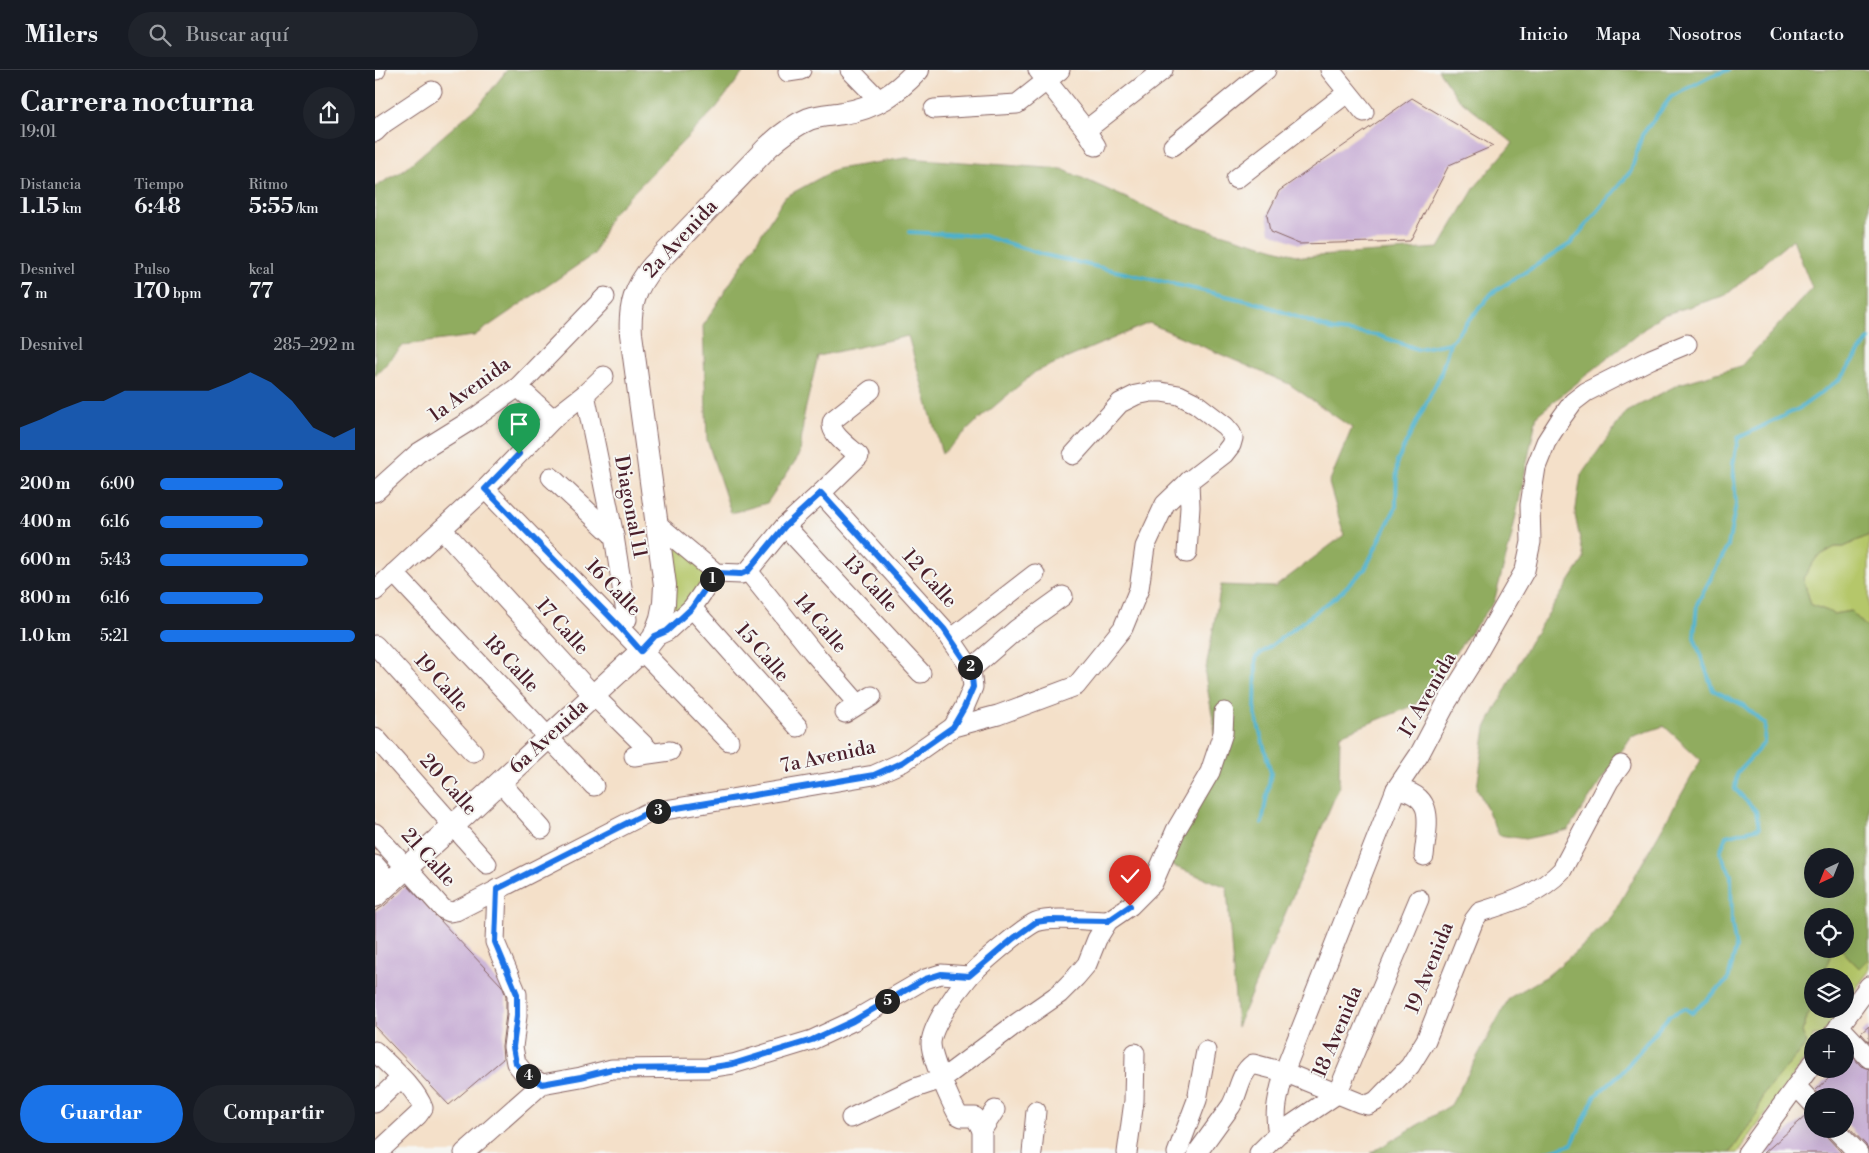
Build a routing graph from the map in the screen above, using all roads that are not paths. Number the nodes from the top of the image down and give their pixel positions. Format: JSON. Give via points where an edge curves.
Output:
{"nodes":[{"id":1,"x":849,"y":70,"type":"edge"},
{"id":2,"x":918,"y":70,"type":"edge"},
{"id":3,"x":1163,"y":70,"type":"edge"},
{"id":4,"x":1266,"y":70,"type":"edge"},
{"id":5,"x":1330,"y":70,"type":"edge"},
{"id":6,"x":1048,"y":74,"type":"edge"},
{"id":7,"x":432,"y":91,"type":"dead end"},
{"id":8,"x":1347,"y":93,"type":"junction"},
{"id":9,"x":880,"y":101,"type":"junction"},
{"id":10,"x":934,"y":109,"type":"dead end"},
{"id":11,"x":1364,"y":112,"type":"dead end"},
{"id":12,"x":375,"y":132,"type":"edge"},
{"id":13,"x":1173,"y":146,"type":"dead end"},
{"id":14,"x":1236,"y":178,"type":"dead end"},
{"id":15,"x":605,"y":297,"type":"dead end"},
{"id":16,"x":1687,"y":344,"type":"dead end"},
{"id":17,"x":604,"y":376,"type":"dead end"},
{"id":18,"x":518,"y":387,"type":"junction"},
{"id":19,"x":871,"y":390,"type":"dead end"},
{"id":20,"x":585,"y":394,"type":"junction"},
{"id":21,"x":553,"y":419,"type":"junction"},
{"id":22,"x":1073,"y":455,"type":"dead end"},
{"id":23,"x":551,"y":477,"type":"dead end"},
{"id":24,"x":1189,"y":481,"type":"junction"},
{"id":25,"x":485,"y":489,"type":"junction"},
{"id":26,"x":375,"y":492,"type":"edge"},
{"id":27,"x":821,"y":493,"type":"junction"},
{"id":28,"x":656,"y":523,"type":"junction"},
{"id":29,"x":785,"y":526,"type":"junction"},
{"id":30,"x":442,"y":529,"type":"junction"},
{"id":31,"x":614,"y":536,"type":"junction"},
{"id":32,"x":1187,"y":553,"type":"dead end"},
{"id":33,"x":731,"y":572,"type":"junction"},
{"id":34,"x":394,"y":573,"type":"junction"},
{"id":35,"x":1035,"y":574,"type":"dead end"},
{"id":36,"x":375,"y":591,"type":"edge"},
{"id":37,"x":1063,"y":596,"type":"dead end"},
{"id":38,"x":692,"y":608,"type":"junction"},
{"id":39,"x":618,"y":625,"type":"junction"},
{"id":40,"x":951,"y":639,"type":"junction"},
{"id":41,"x":648,"y":644,"type":"junction"},
{"id":42,"x":375,"y":645,"type":"edge"},
{"id":43,"x":971,"y":669,"type":"junction"},
{"id":44,"x":921,"y":673,"type":"dead end"},
{"id":45,"x":594,"y":696,"type":"junction"},
{"id":46,"x":859,"y":704,"type":"dead end"},
{"id":47,"x":1224,"y":712,"type":"dead end"},
{"id":48,"x":777,"y":727,"type":"dead end"},
{"id":49,"x":953,"y":727,"type":"junction"},
{"id":50,"x":375,"y":737,"type":"edge"},
{"id":51,"x":549,"y":737,"type":"junction"},
{"id":52,"x":729,"y":738,"type":"dead end"},
{"id":53,"x":473,"y":752,"type":"dead end"},
{"id":54,"x":652,"y":754,"type":"dead end"},
{"id":55,"x":1621,"y":765,"type":"dead end"},
{"id":56,"x":500,"y":782,"type":"junction"},
{"id":57,"x":594,"y":786,"type":"dead end"},
{"id":58,"x":1396,"y":789,"type":"junction"},
{"id":59,"x":454,"y":825,"type":"junction"},
{"id":60,"x":542,"y":829,"type":"dead end"},
{"id":61,"x":375,"y":833,"type":"edge"},
{"id":62,"x":1424,"y":856,"type":"dead end"},
{"id":63,"x":487,"y":864,"type":"dead end"},
{"id":64,"x":375,"y":865,"type":"edge"},
{"id":65,"x":390,"y":882,"type":"edge"},
{"id":66,"x":497,"y":889,"type":"junction"},
{"id":67,"x":1419,"y":899,"type":"dead end"},
{"id":68,"x":450,"y":912,"type":"joint"},
{"id":69,"x":1108,"y":921,"type":"junction"},
{"id":70,"x":969,"y":976,"type":"junction"},
{"id":71,"x":1869,"y":986,"type":"edge"},
{"id":72,"x":1838,"y":1028,"type":"edge"},
{"id":73,"x":1854,"y":1046,"type":"edge"},
{"id":74,"x":375,"y":1050,"type":"edge"},
{"id":75,"x":1206,"y":1050,"type":"dead end"},
{"id":76,"x":1135,"y":1053,"type":"dead end"},
{"id":77,"x":1869,"y":1058,"type":"edge"},
{"id":78,"x":1284,"y":1072,"type":"junction"},
{"id":79,"x":1804,"y":1075,"type":"edge"},
{"id":80,"x":401,"y":1078,"type":"junction"},
{"id":81,"x":942,"y":1079,"type":"junction"},
{"id":82,"x":542,"y":1084,"type":"junction"},
{"id":83,"x":1796,"y":1086,"type":"junction"},
{"id":84,"x":1337,"y":1094,"type":"junction"},
{"id":85,"x":1804,"y":1094,"type":"edge"},
{"id":86,"x":1197,"y":1100,"type":"junction"},
{"id":87,"x":375,"y":1103,"type":"edge"},
{"id":88,"x":995,"y":1110,"type":"dead end"},
{"id":89,"x":1036,"y":1111,"type":"dead end"},
{"id":90,"x":1227,"y":1112,"type":"junction"},
{"id":91,"x":851,"y":1118,"type":"dead end"},
{"id":92,"x":982,"y":1130,"type":"junction"},
{"id":93,"x":1278,"y":1134,"type":"junction"},
{"id":94,"x":1844,"y":1138,"type":"edge"},
{"id":95,"x":1751,"y":1151,"type":"edge"},
{"id":96,"x":377,"y":1153,"type":"edge"},
{"id":97,"x":464,"y":1153,"type":"edge"},
{"id":98,"x":982,"y":1153,"type":"edge"},
{"id":99,"x":1032,"y":1153,"type":"edge"},
{"id":100,"x":1127,"y":1153,"type":"edge"},
{"id":101,"x":1177,"y":1153,"type":"edge"},
{"id":102,"x":1197,"y":1153,"type":"edge"},
{"id":103,"x":1259,"y":1153,"type":"edge"},
{"id":104,"x":1858,"y":1153,"type":"edge"}],
"edges":[{"from":1,"to":9,"type":"street"},
{"from":2,"to":9,"type":"main road","name":"2a Avenida","via":[[901,88]]},
{"from":3,"to":6,"type":"street","via":[[1091,138]]},
{"from":4,"to":13,"type":"street"},
{"from":5,"to":8,"type":"street"},
{"from":6,"to":10,"type":"street","via":[[1017,104]]},
{"from":7,"to":12,"type":"street"},
{"from":8,"to":11,"type":"street"},
{"from":8,"to":14,"type":"street"},
{"from":9,"to":28,"type":"main road","name":"2a Avenida","via":[[860,110],[812,118],[780,136],[640,283],[631,308],[631,334]]},
{"from":15,"to":18,"type":"street","name":"1a Avenida"},
{"from":16,"to":58,"type":"street","name":"17 Avenida","via":[[1586,392],[1573,402],[1560,420],[1535,467],[1530,505],[1531,542],[1525,570],[1419,755]]},
{"from":17,"to":20,"type":"street"},
{"from":18,"to":21,"type":"street"},
{"from":18,"to":26,"type":"street","name":"1a Avenida","via":[[418,453]]},
{"from":19,"to":27,"type":"street","via":[[831,424],[833,431],[859,456]]},
{"from":20,"to":21,"type":"street"},
{"from":20,"to":31,"type":"street","name":"Diagonal 11"},
{"from":21,"to":25,"type":"street"},
{"from":22,"to":24,"type":"street","name":"7a Avenida","via":[[1120,403],[1136,395],[1161,392],[1179,395],[1212,415],[1233,438],[1228,450]]},
{"from":23,"to":31,"type":"street"},
{"from":24,"to":32,"type":"street"},
{"from":24,"to":49,"type":"street","name":"7a Avenida","via":[[1165,504],[1145,547],[1139,589],[1123,628],[1076,686],[998,716]]},
{"from":25,"to":30,"type":"street"},
{"from":25,"to":39,"type":"street","name":"16 Calle"},
{"from":27,"to":29,"type":"street","name":"6a Avenida"},
{"from":27,"to":40,"type":"street","name":"12 Calle"},
{"from":28,"to":33,"type":"street","name":"14 Calle"},
{"from":28,"to":41,"type":"main road","name":"2a Avenida","via":[[665,596],[663,611]]},
{"from":29,"to":33,"type":"street","name":"6a Avenida"},
{"from":29,"to":44,"type":"street","name":"13 Calle"},
{"from":30,"to":34,"type":"street"},
{"from":30,"to":45,"type":"street","name":"17 Calle"},
{"from":31,"to":39,"type":"street","name":"Diagonal 11","via":[[627,619]]},
{"from":33,"to":38,"type":"street","name":"6a Avenida"},
{"from":33,"to":46,"type":"street","name":"14 Calle","via":[[812,651]]},
{"from":34,"to":36,"type":"street"},
{"from":34,"to":51,"type":"street","name":"18 Calle"},
{"from":35,"to":40,"type":"street"},
{"from":37,"to":43,"type":"street","via":[[1017,629]]},
{"from":38,"to":41,"type":"street","name":"6a Avenida"},
{"from":38,"to":48,"type":"street","name":"15 Calle","via":[[804,726]]},
{"from":39,"to":41,"type":"street","name":"16 Calle"},
{"from":40,"to":43,"type":"street","name":"12 Calle"},
{"from":41,"to":45,"type":"main road","name":"6a Avenida"},
{"from":41,"to":52,"type":"street","name":"16 Calle"},
{"from":42,"to":53,"type":"street","name":"19 Calle"},
{"from":43,"to":49,"type":"street","via":[[973,687]]},
{"from":45,"to":51,"type":"main road","name":"6a Avenida"},
{"from":45,"to":54,"type":"street","name":"17 Calle"},
{"from":47,"to":69,"type":"street","via":[[1223,733],[1210,772],[1176,830],[1153,883],[1130,906]]},
{"from":49,"to":66,"type":"street","name":"7a Avenida","via":[[903,762],[874,775],[647,813]]},
{"from":50,"to":59,"type":"street","name":"20 Calle"},
{"from":51,"to":56,"type":"main road","name":"6a Avenida"},
{"from":51,"to":57,"type":"street","name":"18 Calle"},
{"from":55,"to":84,"type":"street","name":"19 Avenida","via":[[1609,781],[1562,870],[1553,880],[1540,890],[1480,912],[1474,920],[1426,1040],[1410,1066],[1376,1102],[1368,1105]]},
{"from":56,"to":59,"type":"main road","name":"6a Avenida"},
{"from":56,"to":60,"type":"street"},
{"from":58,"to":62,"type":"street","via":[[1410,791],[1425,806]]},
{"from":58,"to":78,"type":"street","name":"17 Avenida"},
{"from":59,"to":63,"type":"street","name":"20 Calle"},
{"from":59,"to":65,"type":"main road","name":"6a Avenida"},
{"from":61,"to":65,"type":"street","name":"21 Calle"},
{"from":64,"to":65,"type":"street"},
{"from":65,"to":68,"type":"street","name":"21 Calle"},
{"from":66,"to":68,"type":"street","name":"7a Avenida"},
{"from":66,"to":82,"type":"street","via":[[495,942],[517,994],[513,1047],[516,1063],[524,1073]]},
{"from":67,"to":84,"type":"street","name":"18 Avenida"},
{"from":69,"to":70,"type":"street","via":[[1036,922]]},
{"from":69,"to":81,"type":"street","via":[[1087,964],[1059,994]]},
{"from":70,"to":81,"type":"street","via":[[938,1022],[931,1043]]},
{"from":70,"to":82,"type":"street","via":[[941,974],[925,979],[853,1021],[812,1040],[733,1064],[707,1068],[612,1069]]},
{"from":71,"to":72,"type":"street"},
{"from":73,"to":77,"type":"street"},
{"from":74,"to":80,"type":"street"},
{"from":75,"to":86,"type":"street"},
{"from":76,"to":100,"type":"street","via":[[1134,1100]]},
{"from":78,"to":84,"type":"street"},
{"from":78,"to":90,"type":"street","via":[[1253,1064],[1247,1068]]},
{"from":78,"to":93,"type":"street","name":"17 Avenida","via":[[1275,1118]]},
{"from":79,"to":83,"type":"street"},
{"from":80,"to":87,"type":"street"},
{"from":80,"to":96,"type":"street","via":[[423,1108]]},
{"from":81,"to":91,"type":"street"},
{"from":81,"to":92,"type":"street","via":[[958,1115],[975,1117]]},
{"from":82,"to":97,"type":"street"},
{"from":83,"to":85,"type":"street"},
{"from":83,"to":95,"type":"street"},
{"from":84,"to":93,"type":"street","name":"18 Avenida"},
{"from":86,"to":90,"type":"street"},
{"from":86,"to":101,"type":"street"},
{"from":88,"to":92,"type":"street"},
{"from":89,"to":99,"type":"street"},
{"from":90,"to":102,"type":"street"},
{"from":92,"to":98,"type":"street"},
{"from":93,"to":103,"type":"street","name":"18 Avenida"},
{"from":94,"to":104,"type":"street"}]}
